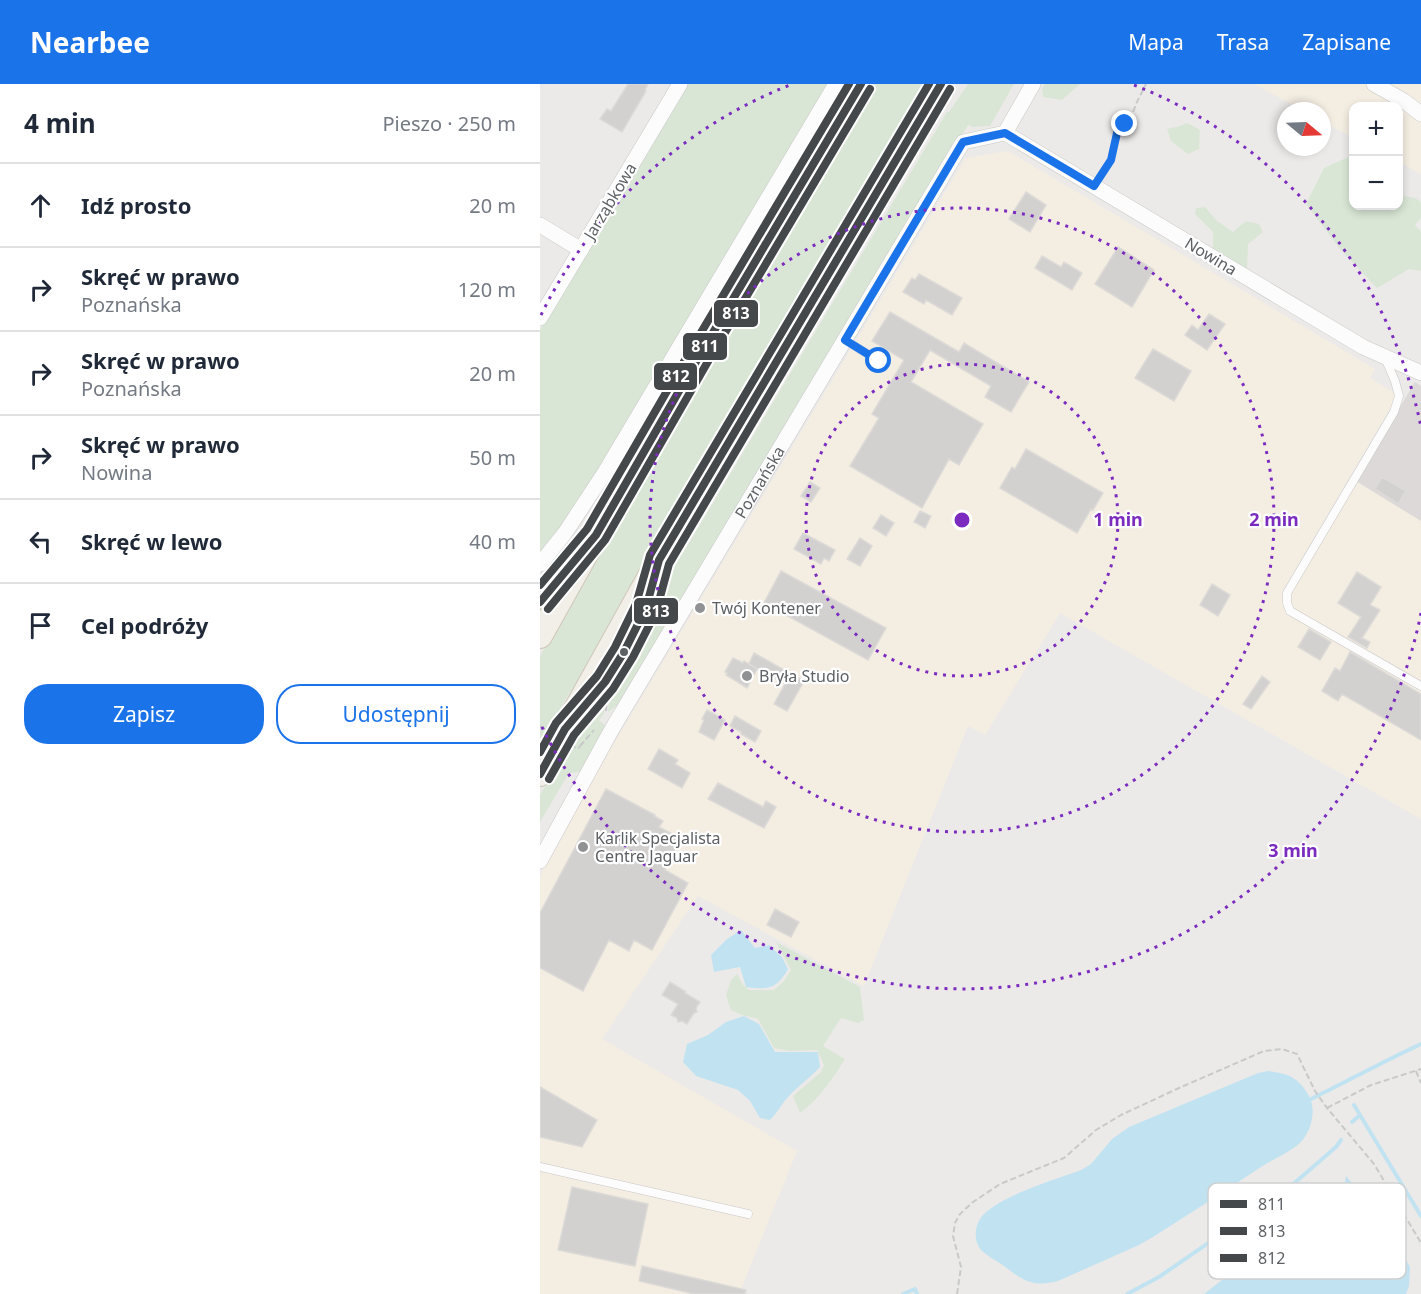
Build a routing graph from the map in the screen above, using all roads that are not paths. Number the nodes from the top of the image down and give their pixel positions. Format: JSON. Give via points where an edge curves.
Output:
{"nodes":[{"id":1,"x":680,"y":84,"type":"edge"},
{"id":2,"x":836,"y":84,"type":"edge"},
{"id":3,"x":861,"y":84,"type":"edge"},
{"id":4,"x":941,"y":84,"type":"edge"},
{"id":5,"x":1033,"y":84,"type":"edge"},
{"id":6,"x":1377,"y":85,"type":"edge"},
{"id":7,"x":1421,"y":114,"type":"edge"},
{"id":8,"x":1005,"y":133,"type":"junction"},
{"id":9,"x":540,"y":225,"type":"edge"},
{"id":10,"x":581,"y":250,"type":"junction"},
{"id":11,"x":540,"y":318,"type":"edge"},
{"id":12,"x":845,"y":340,"type":"junction"},
{"id":13,"x":1384,"y":357,"type":"junction"},
{"id":14,"x":879,"y":361,"type":"dead end"},
{"id":15,"x":1421,"y":373,"type":"edge"},
{"id":16,"x":596,"y":535,"type":"junction"},
{"id":17,"x":540,"y":564,"type":"edge"},
{"id":18,"x":540,"y":602,"type":"edge"},
{"id":19,"x":540,"y":636,"type":"edge"},
{"id":20,"x":1421,"y":686,"type":"edge"},
{"id":21,"x":540,"y":774,"type":"edge"},
{"id":22,"x":540,"y":861,"type":"edge"},
{"id":23,"x":540,"y":1167,"type":"edge"},
{"id":24,"x":748,"y":1214,"type":"dead end"}],
"edges":[{"from":1,"to":10,"type":"street","name":"Jarząbkowa"},
{"from":2,"to":17,"type":"street","via":[[611,462]]},
{"from":3,"to":16,"type":"main road"},
{"from":4,"to":21,"type":"main road","via":[[659,560]]},
{"from":5,"to":8,"type":"street"},
{"from":6,"to":7,"type":"street"},
{"from":8,"to":12,"type":"street","name":"Poznańska","via":[[963,142]]},
{"from":8,"to":13,"type":"street","name":"Nowina"},
{"from":9,"to":10,"type":"street"},
{"from":10,"to":11,"type":"street","name":"Jarząbkowa"},
{"from":12,"to":14,"type":"lane"},
{"from":12,"to":22,"type":"street","name":"Poznańska","via":[[612,729]]},
{"from":13,"to":15,"type":"street","name":"Nowina"},
{"from":13,"to":20,"type":"lane","via":[[1399,396],[1394,412],[1287,593],[1287,603],[1290,611]]},
{"from":16,"to":18,"type":"lane"},
{"from":16,"to":19,"type":"main road"},
{"from":23,"to":24,"type":"lane"}]}
